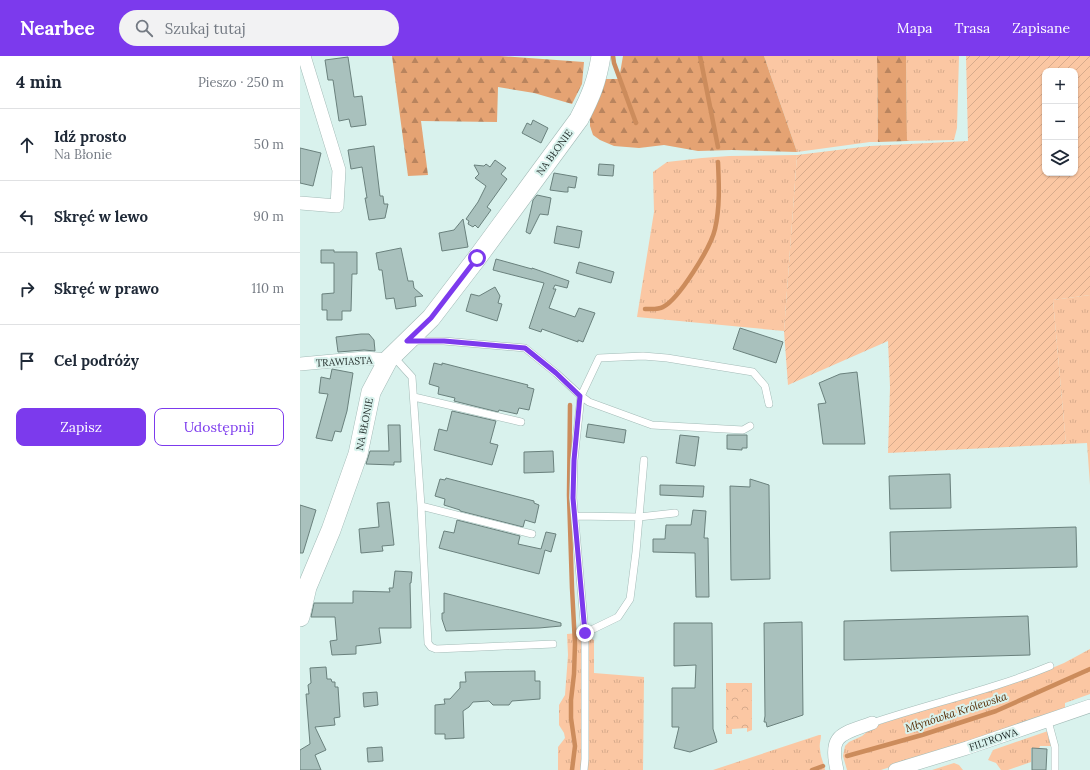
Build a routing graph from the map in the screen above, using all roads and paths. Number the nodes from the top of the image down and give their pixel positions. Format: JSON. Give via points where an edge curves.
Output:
{"nodes":[{"id":1,"x":304,"y":56,"type":"edge"},
{"id":2,"x":601,"y":56,"type":"edge"},
{"id":3,"x":300,"y":203,"type":"edge"},
{"id":4,"x":407,"y":341,"type":"junction"},
{"id":5,"x":390,"y":358,"type":"junction"},
{"id":6,"x":300,"y":364,"type":"edge"},
{"id":7,"x":580,"y":396,"type":"junction"},
{"id":8,"x":414,"y":397,"type":"junction"},
{"id":9,"x":769,"y":404,"type":"dead end"},
{"id":10,"x":521,"y":422,"type":"dead end"},
{"id":11,"x":750,"y":426,"type":"dead end"},
{"id":12,"x":644,"y":460,"type":"dead end"},
{"id":13,"x":421,"y":506,"type":"junction"},
{"id":14,"x":675,"y":514,"type":"dead end"},
{"id":15,"x":575,"y":516,"type":"junction"},
{"id":16,"x":639,"y":517,"type":"junction"},
{"id":17,"x":532,"y":534,"type":"dead end"},
{"id":18,"x":300,"y":617,"type":"edge"},
{"id":19,"x":585,"y":633,"type":"junction"},
{"id":20,"x":553,"y":644,"type":"dead end"},
{"id":21,"x":1050,"y":666,"type":"dead end"},
{"id":22,"x":1090,"y":706,"type":"edge"},
{"id":23,"x":1048,"y":721,"type":"junction"},
{"id":24,"x":872,"y":722,"type":"joint"},
{"id":25,"x":584,"y":770,"type":"edge"},
{"id":26,"x":837,"y":770,"type":"edge"},
{"id":27,"x":895,"y":770,"type":"edge"},
{"id":28,"x":1054,"y":770,"type":"edge"}],
"edges":[{"from":1,"to":3,"type":"street","via":[[339,170],[339,191],[337,206]]},
{"from":2,"to":4,"type":"street","name":"NA BŁONIE","via":[[598,77],[579,118],[431,318]]},
{"from":4,"to":5,"type":"street","name":"NA BŁONIE"},
{"from":4,"to":7,"type":"lane","via":[[444,341],[525,348]]},
{"from":5,"to":6,"type":"street","name":"TRAWIASTA"},
{"from":5,"to":8,"type":"lane","via":[[412,377]]},
{"from":5,"to":18,"type":"street","name":"NA BŁONIE","via":[[371,392],[358,454],[331,530],[307,587]]},
{"from":7,"to":9,"type":"lane","via":[[599,358],[643,356],[753,372],[765,386]]},
{"from":7,"to":11,"type":"lane","via":[[588,402],[652,424],[743,430]]},
{"from":7,"to":15,"type":"lane","via":[[574,460]]},
{"from":8,"to":10,"type":"lane"},
{"from":8,"to":13,"type":"lane"},
{"from":12,"to":16,"type":"lane"},
{"from":13,"to":17,"type":"lane"},
{"from":13,"to":20,"type":"lane","via":[[428,643],[431,647],[436,649]]},
{"from":14,"to":16,"type":"lane"},
{"from":15,"to":16,"type":"lane"},
{"from":15,"to":19,"type":"lane"},
{"from":16,"to":19,"type":"lane","via":[[630,599],[618,618]]},
{"from":19,"to":25,"type":"lane"},
{"from":21,"to":24,"type":"lane","via":[[972,694]]},
{"from":22,"to":23,"type":"street","name":"FILTROWA"},
{"from":23,"to":27,"type":"street","name":"FILTROWA"},
{"from":23,"to":28,"type":"lane","via":[[1055,747]]},
{"from":24,"to":26,"type":"street","via":[[843,734],[836,741],[834,755]]}]}
